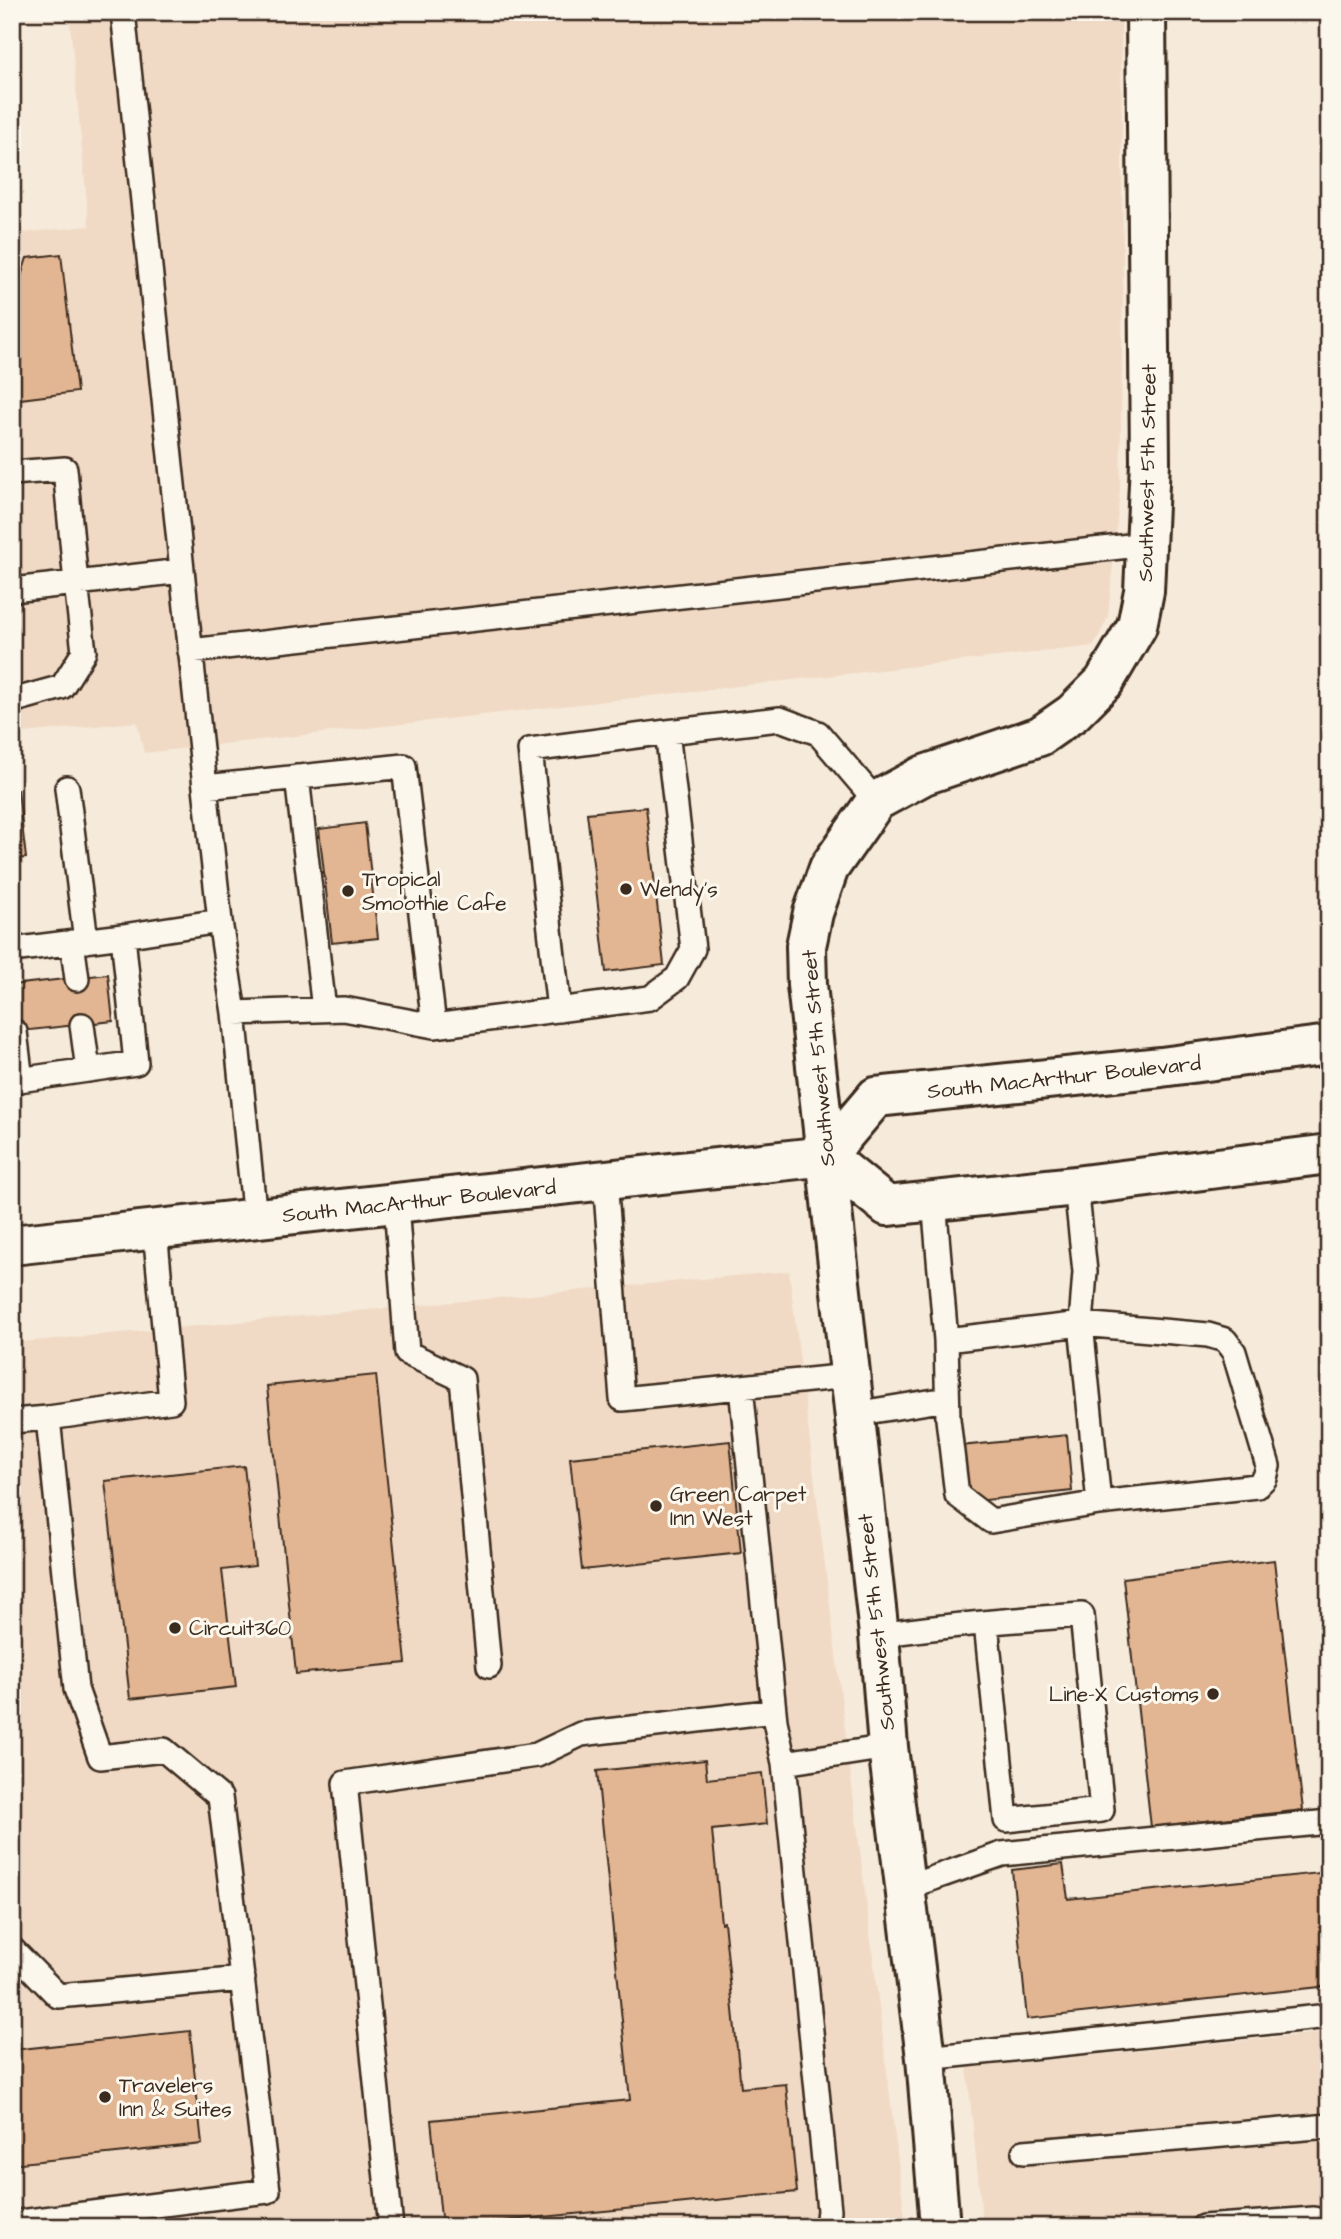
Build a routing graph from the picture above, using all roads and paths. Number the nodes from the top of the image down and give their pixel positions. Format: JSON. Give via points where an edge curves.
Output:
{"nodes":[{"id":1,"x":123,"y":12,"type":"edge"},
{"id":2,"x":1146,"y":12,"type":"edge"},
{"id":3,"x":12,"y":472,"type":"edge"},
{"id":4,"x":1147,"y":544,"type":"junction"},
{"id":5,"x":181,"y":571,"type":"junction"},
{"id":6,"x":76,"y":583,"type":"junction"},
{"id":7,"x":12,"y":590,"type":"edge"},
{"id":8,"x":190,"y":651,"type":"junction"},
{"id":9,"x":12,"y":701,"type":"edge"},
{"id":10,"x":667,"y":732,"type":"junction"},
{"id":11,"x":297,"y":777,"type":"junction"},
{"id":12,"x":205,"y":787,"type":"junction"},
{"id":13,"x":67,"y":788,"type":"dead end"},
{"id":14,"x":876,"y":800,"type":"junction"},
{"id":15,"x":220,"y":921,"type":"junction"},
{"id":16,"x":122,"y":936,"type":"junction"},
{"id":17,"x":79,"y":942,"type":"junction"},
{"id":18,"x":12,"y":950,"type":"edge"},
{"id":19,"x":77,"y":979,"type":"dead end"},
{"id":20,"x":324,"y":1010,"type":"junction"},
{"id":21,"x":559,"y":1010,"type":"junction"},
{"id":22,"x":234,"y":1013,"type":"junction"},
{"id":23,"x":82,"y":1024,"type":"dead end"},
{"id":24,"x":434,"y":1026,"type":"junction"},
{"id":25,"x":15,"y":1032,"type":"dead end"},
{"id":26,"x":1329,"y":1045,"type":"edge"},
{"id":27,"x":88,"y":1070,"type":"junction"},
{"id":28,"x":16,"y":1080,"type":"edge"},
{"id":29,"x":1329,"y":1154,"type":"edge"},
{"id":30,"x":826,"y":1156,"type":"junction"},
{"id":31,"x":605,"y":1180,"type":"junction"},
{"id":32,"x":1076,"y":1186,"type":"junction"},
{"id":33,"x":934,"y":1201,"type":"junction"},
{"id":34,"x":396,"y":1204,"type":"junction"},
{"id":35,"x":256,"y":1219,"type":"junction"},
{"id":36,"x":155,"y":1230,"type":"junction"},
{"id":37,"x":13,"y":1243,"type":"edge"},
{"id":38,"x":1081,"y":1324,"type":"junction"},
{"id":39,"x":946,"y":1340,"type":"junction"},
{"id":40,"x":849,"y":1376,"type":"junction"},
{"id":41,"x":741,"y":1387,"type":"junction"},
{"id":42,"x":947,"y":1399,"type":"junction"},
{"id":43,"x":854,"y":1414,"type":"junction"},
{"id":44,"x":48,"y":1418,"type":"junction"},
{"id":45,"x":12,"y":1422,"type":"edge"},
{"id":46,"x":1098,"y":1503,"type":"junction"},
{"id":47,"x":986,"y":1623,"type":"junction"},
{"id":48,"x":879,"y":1636,"type":"junction"},
{"id":49,"x":489,"y":1666,"type":"dead end"},
{"id":50,"x":774,"y":1711,"type":"junction"},
{"id":51,"x":888,"y":1747,"type":"junction"},
{"id":52,"x":784,"y":1763,"type":"junction"},
{"id":53,"x":1329,"y":1822,"type":"edge"},
{"id":54,"x":905,"y":1888,"type":"junction"},
{"id":55,"x":12,"y":1949,"type":"edge"},
{"id":56,"x":243,"y":1979,"type":"junction"},
{"id":57,"x":1329,"y":2016,"type":"edge"},
{"id":58,"x":926,"y":2058,"type":"junction"},
{"id":59,"x":1329,"y":2126,"type":"edge"},
{"id":60,"x":1024,"y":2152,"type":"dead end"},
{"id":61,"x":12,"y":2223,"type":"edge"},
{"id":62,"x":1314,"y":2223,"type":"edge"},
{"id":63,"x":391,"y":2227,"type":"edge"},
{"id":64,"x":827,"y":2227,"type":"edge"},
{"id":65,"x":940,"y":2227,"type":"edge"},
{"id":66,"x":1203,"y":2227,"type":"edge"}],
"edges":[{"from":1,"to":5,"type":"lane"},
{"from":2,"to":4,"type":"street","name":"Southwest 5th Street"},
{"from":3,"to":6,"type":"lane","via":[[65,469]]},
{"from":4,"to":8,"type":"lane"},
{"from":4,"to":14,"type":"street","name":"Southwest 5th Street","via":[[1137,626],[1104,682],[1073,713],[1040,736],[924,775]]},
{"from":5,"to":6,"type":"lane"},
{"from":5,"to":8,"type":"lane"},
{"from":6,"to":7,"type":"lane"},
{"from":6,"to":9,"type":"lane","via":[[84,652],[62,687]]},
{"from":8,"to":12,"type":"lane"},
{"from":10,"to":14,"type":"lane","via":[[780,719],[818,733]]},
{"from":10,"to":21,"type":"lane","via":[[694,949],[677,978],[650,999]]},
{"from":10,"to":21,"type":"lane","via":[[530,750]]},
{"from":11,"to":12,"type":"lane"},
{"from":11,"to":20,"type":"lane"},
{"from":11,"to":24,"type":"lane","via":[[404,766]]},
{"from":12,"to":15,"type":"lane"},
{"from":13,"to":17,"type":"lane"},
{"from":14,"to":30,"type":"street","name":"Southwest 5th Street","via":[[829,868],[806,946]]},
{"from":15,"to":16,"type":"lane"},
{"from":15,"to":22,"type":"lane"},
{"from":16,"to":17,"type":"lane"},
{"from":16,"to":27,"type":"lane","via":[[136,1063]]},
{"from":17,"to":18,"type":"lane"},
{"from":17,"to":19,"type":"lane"},
{"from":20,"to":22,"type":"lane"},
{"from":20,"to":24,"type":"lane","via":[[344,1009]]},
{"from":21,"to":24,"type":"lane"},
{"from":22,"to":35,"type":"lane"},
{"from":23,"to":27,"type":"lane"},
{"from":25,"to":28,"type":"lane"},
{"from":26,"to":30,"type":"street","name":"South MacArthur Boulevard","via":[[876,1097]]},
{"from":27,"to":28,"type":"lane"},
{"from":29,"to":32,"type":"street"},
{"from":30,"to":31,"type":"street","name":"South MacArthur Boulevard"},
{"from":30,"to":33,"type":"street","via":[[887,1206]]},
{"from":30,"to":40,"type":"street","name":"Southwest 5th Street"},
{"from":31,"to":34,"type":"street","name":"South MacArthur Boulevard"},
{"from":31,"to":41,"type":"lane","via":[[622,1399]]},
{"from":32,"to":33,"type":"street"},
{"from":32,"to":38,"type":"lane","via":[[1085,1272]]},
{"from":33,"to":39,"type":"lane"},
{"from":34,"to":35,"type":"street","name":"South MacArthur Boulevard"},
{"from":34,"to":49,"type":"lane","via":[[407,1353],[462,1379]]},
{"from":35,"to":36,"type":"street","name":"South MacArthur Boulevard"},
{"from":36,"to":37,"type":"street","name":"South MacArthur Boulevard"},
{"from":36,"to":44,"type":"lane","via":[[171,1401]]},
{"from":38,"to":39,"type":"lane"},
{"from":38,"to":46,"type":"lane"},
{"from":38,"to":46,"type":"lane","via":[[1225,1340],[1234,1352],[1268,1466],[1257,1486]]},
{"from":39,"to":42,"type":"lane"},
{"from":40,"to":41,"type":"lane"},
{"from":40,"to":43,"type":"street","name":"Southwest 5th Street"},
{"from":41,"to":50,"type":"lane"},
{"from":42,"to":43,"type":"lane"},
{"from":42,"to":46,"type":"lane","via":[[957,1495],[991,1521]]},
{"from":43,"to":48,"type":"street","name":"Southwest 5th Street"},
{"from":44,"to":45,"type":"lane"},
{"from":44,"to":56,"type":"lane","via":[[76,1689],[100,1757],[164,1750],[220,1797]]},
{"from":47,"to":47,"type":"lane","via":[[1082,1615],[1102,1810],[1006,1820]]},
{"from":47,"to":48,"type":"lane"},
{"from":48,"to":51,"type":"street","name":"Southwest 5th Street"},
{"from":50,"to":52,"type":"lane"},
{"from":50,"to":63,"type":"lane","via":[[581,1734],[537,1755],[345,1783]]},
{"from":51,"to":52,"type":"lane"},
{"from":51,"to":54,"type":"street","name":"Southwest 5th Street"},
{"from":52,"to":64,"type":"lane","via":[[829,2210]]},
{"from":53,"to":54,"type":"lane","via":[[1002,1854]]},
{"from":54,"to":58,"type":"street","name":"Southwest 5th Street"},
{"from":55,"to":56,"type":"lane","via":[[58,1996]]},
{"from":56,"to":61,"type":"lane","via":[[268,2191]]},
{"from":57,"to":58,"type":"lane"},
{"from":58,"to":65,"type":"street","name":"Southwest 5th Street"},
{"from":59,"to":60,"type":"lane"},
{"from":62,"to":66,"type":"lane"}]}
